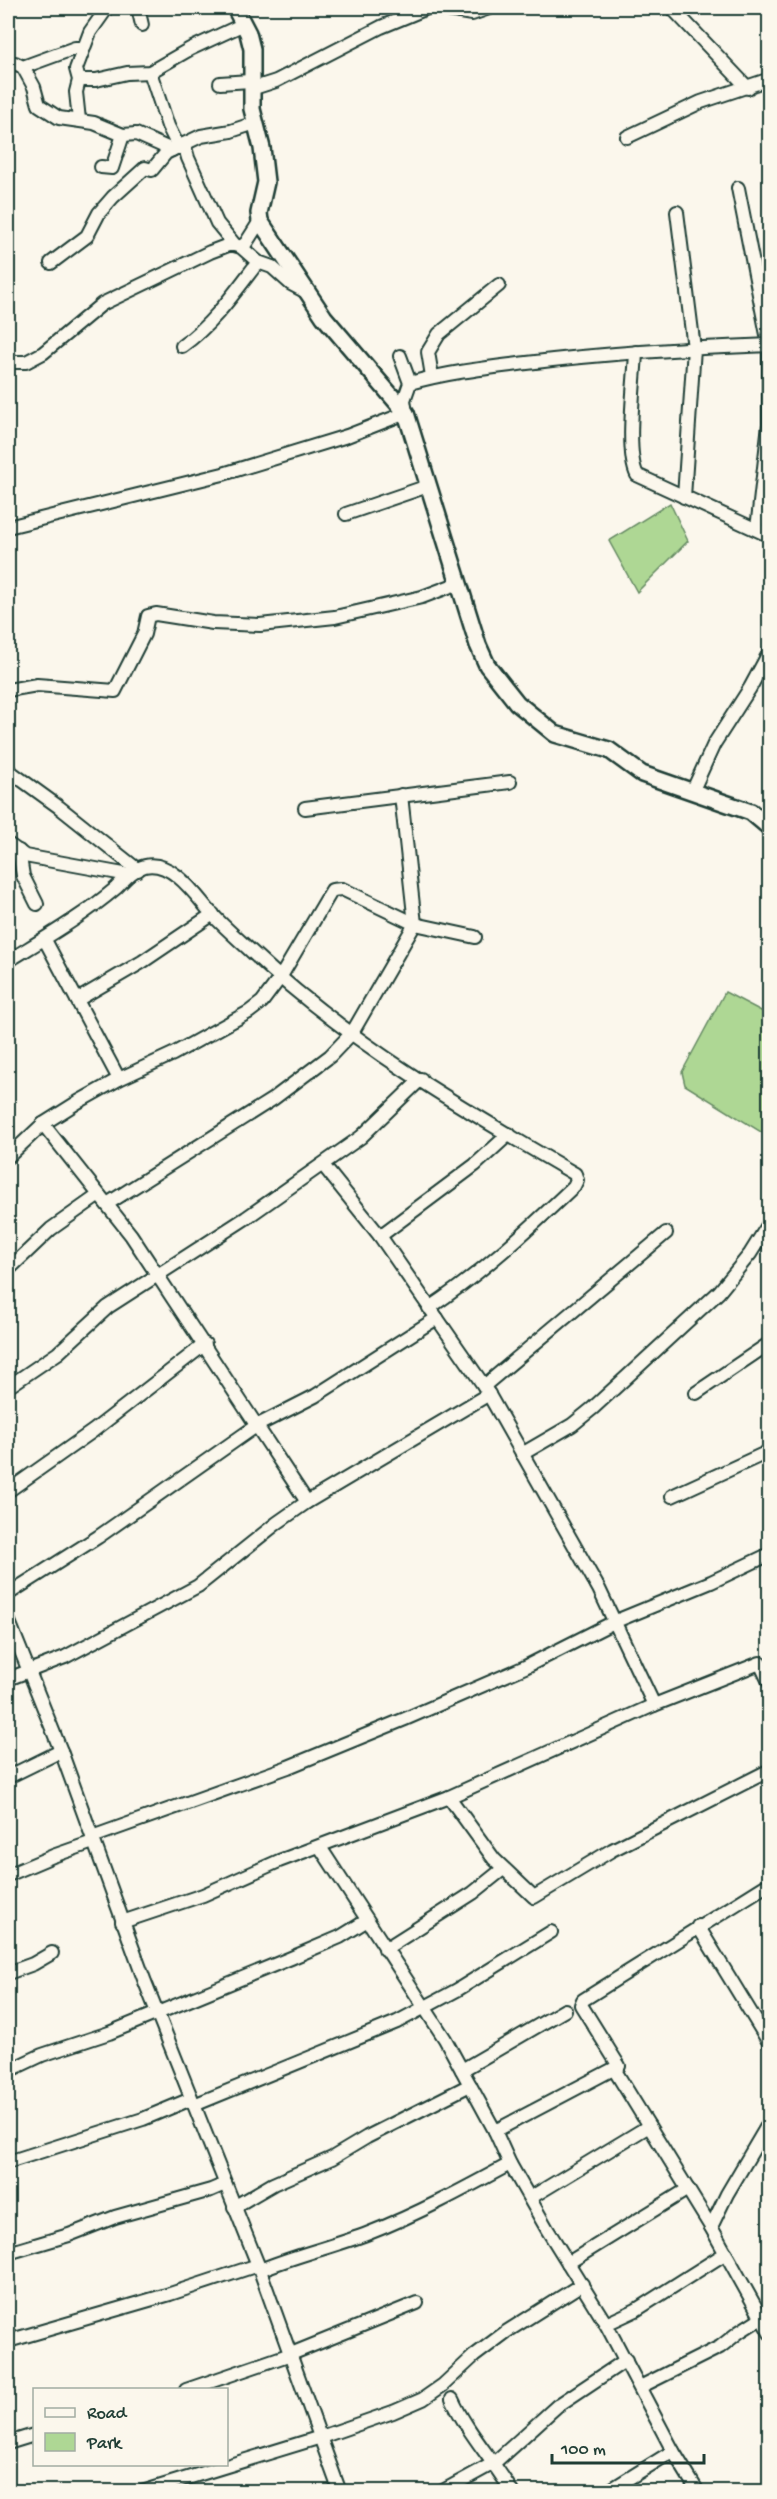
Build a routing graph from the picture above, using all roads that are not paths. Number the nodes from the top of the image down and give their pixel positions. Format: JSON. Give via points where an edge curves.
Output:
{"nodes":[{"id":1,"x":107,"y":8,"type":"edge"},
{"id":2,"x":138,"y":8,"type":"edge"},
{"id":3,"x":235,"y":8,"type":"edge"},
{"id":4,"x":427,"y":8,"type":"edge"},
{"id":5,"x":436,"y":8,"type":"edge"},
{"id":6,"x":489,"y":8,"type":"edge"},
{"id":7,"x":672,"y":8,"type":"edge"},
{"id":8,"x":244,"y":24,"type":"junction"},
{"id":9,"x":142,"y":25,"type":"dead end"},
{"id":10,"x":84,"y":48,"type":"junction"},
{"id":11,"x":13,"y":64,"type":"edge"},
{"id":12,"x":150,"y":72,"type":"junction"},
{"id":13,"x":770,"y":79,"type":"edge"},
{"id":14,"x":79,"y":80,"type":"junction"},
{"id":15,"x":220,"y":83,"type":"dead end"},
{"id":16,"x":250,"y":85,"type":"junction"},
{"id":17,"x":748,"y":88,"type":"junction"},
{"id":18,"x":79,"y":120,"type":"junction"},
{"id":19,"x":255,"y":123,"type":"junction"},
{"id":20,"x":123,"y":135,"type":"junction"},
{"id":21,"x":627,"y":137,"type":"dead end"},
{"id":22,"x":178,"y":147,"type":"junction"},
{"id":23,"x":101,"y":167,"type":"dead end"},
{"id":24,"x":738,"y":188,"type":"dead end"},
{"id":25,"x":677,"y":212,"type":"dead end"},
{"id":26,"x":260,"y":221,"type":"junction"},
{"id":27,"x":238,"y":246,"type":"junction"},
{"id":28,"x":258,"y":262,"type":"junction"},
{"id":29,"x":51,"y":263,"type":"dead end"},
{"id":30,"x":499,"y":285,"type":"dead end"},
{"id":31,"x":308,"y":293,"type":"junction"},
{"id":32,"x":769,"y":345,"type":"edge"},
{"id":33,"x":182,"y":346,"type":"dead end"},
{"id":34,"x":694,"y":348,"type":"junction"},
{"id":35,"x":636,"y":352,"type":"junction"},
{"id":36,"x":400,"y":356,"type":"dead end"},
{"id":37,"x":8,"y":362,"type":"edge"},
{"id":38,"x":432,"y":376,"type":"junction"},
{"id":39,"x":410,"y":383,"type":"junction"},
{"id":40,"x":406,"y":413,"type":"junction"},
{"id":41,"x":428,"y":486,"type":"junction"},
{"id":42,"x":684,"y":497,"type":"junction"},
{"id":43,"x":346,"y":514,"type":"dead end"},
{"id":44,"x":8,"y":527,"type":"edge"},
{"id":45,"x":757,"y":529,"type":"junction"},
{"id":46,"x":770,"y":536,"type":"edge"},
{"id":47,"x":459,"y":583,"type":"junction"},
{"id":48,"x":770,"y":651,"type":"edge"},
{"id":49,"x":8,"y":690,"type":"edge"},
{"id":50,"x":8,"y":770,"type":"edge"},
{"id":51,"x":510,"y":782,"type":"dead end"},
{"id":52,"x":692,"y":792,"type":"junction"},
{"id":53,"x":401,"y":795,"type":"junction"},
{"id":54,"x":305,"y":808,"type":"dead end"},
{"id":55,"x":770,"y":828,"type":"edge"},
{"id":56,"x":8,"y":844,"type":"edge"},
{"id":57,"x":19,"y":851,"type":"junction"},
{"id":58,"x":134,"y":872,"type":"junction"},
{"id":59,"x":38,"y":904,"type":"dead end"},
{"id":60,"x":213,"y":914,"type":"junction"},
{"id":61,"x":415,"y":924,"type":"junction"},
{"id":62,"x":475,"y":937,"type":"dead end"},
{"id":63,"x":45,"y":940,"type":"junction"},
{"id":64,"x":8,"y":961,"type":"edge"},
{"id":65,"x":280,"y":978,"type":"junction"},
{"id":66,"x":77,"y":1000,"type":"junction"},
{"id":67,"x":352,"y":1033,"type":"junction"},
{"id":68,"x":119,"y":1079,"type":"junction"},
{"id":69,"x":421,"y":1079,"type":"junction"},
{"id":70,"x":43,"y":1124,"type":"junction"},
{"id":71,"x":509,"y":1134,"type":"junction"},
{"id":72,"x":8,"y":1157,"type":"edge"},
{"id":73,"x":323,"y":1165,"type":"junction"},
{"id":74,"x":103,"y":1199,"type":"junction"},
{"id":75,"x":770,"y":1222,"type":"edge"},
{"id":76,"x":666,"y":1233,"type":"dead end"},
{"id":77,"x":380,"y":1236,"type":"junction"},
{"id":78,"x":8,"y":1270,"type":"edge"},
{"id":79,"x":159,"y":1274,"type":"junction"},
{"id":80,"x":433,"y":1313,"type":"junction"},
{"id":81,"x":770,"y":1343,"type":"edge"},
{"id":82,"x":205,"y":1344,"type":"junction"},
{"id":83,"x":8,"y":1387,"type":"edge"},
{"id":84,"x":487,"y":1390,"type":"junction"},
{"id":85,"x":696,"y":1393,"type":"dead end"},
{"id":86,"x":256,"y":1426,"type":"junction"},
{"id":87,"x":770,"y":1451,"type":"edge"},
{"id":88,"x":522,"y":1454,"type":"junction"},
{"id":89,"x":8,"y":1491,"type":"edge"},
{"id":90,"x":672,"y":1496,"type":"dead end"},
{"id":91,"x":307,"y":1502,"type":"junction"},
{"id":92,"x":770,"y":1554,"type":"edge"},
{"id":93,"x":8,"y":1594,"type":"edge"},
{"id":94,"x":8,"y":1619,"type":"edge"},
{"id":95,"x":616,"y":1621,"type":"junction"},
{"id":96,"x":765,"y":1660,"type":"edge"},
{"id":97,"x":28,"y":1671,"type":"junction"},
{"id":98,"x":8,"y":1679,"type":"edge"},
{"id":99,"x":770,"y":1684,"type":"edge"},
{"id":100,"x":654,"y":1705,"type":"junction"},
{"id":101,"x":61,"y":1751,"type":"junction"},
{"id":102,"x":770,"y":1770,"type":"edge"},
{"id":103,"x":8,"y":1777,"type":"edge"},
{"id":104,"x":448,"y":1797,"type":"junction"},
{"id":105,"x":93,"y":1840,"type":"junction"},
{"id":106,"x":320,"y":1847,"type":"junction"},
{"id":107,"x":503,"y":1869,"type":"junction"},
{"id":108,"x":8,"y":1875,"type":"edge"},
{"id":109,"x":770,"y":1883,"type":"edge"},
{"id":110,"x":366,"y":1921,"type":"junction"},
{"id":111,"x":122,"y":1922,"type":"junction"},
{"id":112,"x":698,"y":1926,"type":"junction"},
{"id":113,"x":551,"y":1932,"type":"dead end"},
{"id":114,"x":385,"y":1949,"type":"junction"},
{"id":115,"x":52,"y":1953,"type":"dead end"},
{"id":116,"x":8,"y":1973,"type":"edge"},
{"id":117,"x":425,"y":2007,"type":"junction"},
{"id":118,"x":565,"y":2010,"type":"dead end"},
{"id":119,"x":157,"y":2013,"type":"junction"},
{"id":120,"x":770,"y":2044,"type":"edge"},
{"id":121,"x":614,"y":2069,"type":"junction"},
{"id":122,"x":462,"y":2070,"type":"junction"},
{"id":123,"x":8,"y":2071,"type":"edge"},
{"id":124,"x":470,"y":2085,"type":"junction"},
{"id":125,"x":192,"y":2102,"type":"junction"},
{"id":126,"x":770,"y":2121,"type":"edge"},
{"id":127,"x":649,"y":2126,"type":"junction"},
{"id":128,"x":495,"y":2131,"type":"junction"},
{"id":129,"x":8,"y":2162,"type":"edge"},
{"id":130,"x":510,"y":2164,"type":"junction"},
{"id":131,"x":225,"y":2184,"type":"junction"},
{"id":132,"x":688,"y":2189,"type":"junction"},
{"id":133,"x":530,"y":2198,"type":"junction"},
{"id":134,"x":234,"y":2206,"type":"junction"},
{"id":135,"x":711,"y":2227,"type":"junction"},
{"id":136,"x":8,"y":2253,"type":"edge"},
{"id":137,"x":726,"y":2253,"type":"junction"},
{"id":138,"x":568,"y":2264,"type":"junction"},
{"id":139,"x":259,"y":2267,"type":"junction"},
{"id":140,"x":582,"y":2284,"type":"junction"},
{"id":141,"x":417,"y":2303,"type":"dead end"},
{"id":142,"x":761,"y":2318,"type":"junction"},
{"id":143,"x":606,"y":2324,"type":"junction"},
{"id":144,"x":770,"y":2333,"type":"edge"},
{"id":145,"x":8,"y":2341,"type":"edge"},
{"id":146,"x":291,"y":2354,"type":"junction"},
{"id":147,"x":626,"y":2360,"type":"junction"},
{"id":148,"x":640,"y":2387,"type":"junction"},
{"id":149,"x":192,"y":2388,"type":"edge"},
{"id":150,"x":452,"y":2399,"type":"dead end"},
{"id":151,"x":33,"y":2435,"type":"edge"},
{"id":152,"x":321,"y":2437,"type":"junction"},
{"id":153,"x":8,"y":2443,"type":"edge"},
{"id":154,"x":673,"y":2451,"type":"junction"},
{"id":155,"x":494,"y":2463,"type":"junction"},
{"id":156,"x":227,"y":2466,"type":"edge"},
{"id":157,"x":228,"y":2466,"type":"edge"},
{"id":158,"x":142,"y":2492,"type":"edge"},
{"id":159,"x":340,"y":2492,"type":"edge"},
{"id":160,"x":441,"y":2492,"type":"edge"},
{"id":161,"x":512,"y":2492,"type":"edge"},
{"id":162,"x":607,"y":2492,"type":"edge"},
{"id":163,"x":698,"y":2492,"type":"edge"}],
"edges":[{"from":1,"to":10,"type":"street"},
{"from":2,"to":9,"type":"street"},
{"from":3,"to":8,"type":"street"},
{"from":4,"to":16,"type":"street","via":[[276,81]]},
{"from":5,"to":6,"type":"street","via":[[472,14]]},
{"from":7,"to":17,"type":"street"},
{"from":8,"to":12,"type":"street"},
{"from":8,"to":16,"type":"street","via":[[252,49]]},
{"from":10,"to":11,"type":"street"},
{"from":10,"to":14,"type":"street","via":[[76,69]]},
{"from":11,"to":18,"type":"street","via":[[34,87],[39,105],[59,118]]},
{"from":12,"to":14,"type":"street"},
{"from":12,"to":22,"type":"street"},
{"from":13,"to":17,"type":"street"},
{"from":14,"to":18,"type":"street"},
{"from":15,"to":16,"type":"street"},
{"from":16,"to":19,"type":"street"},
{"from":17,"to":21,"type":"street","via":[[701,102]]},
{"from":18,"to":20,"type":"street"},
{"from":19,"to":22,"type":"street","via":[[201,136]]},
{"from":19,"to":26,"type":"street","via":[[266,182]]},
{"from":20,"to":22,"type":"street","via":[[136,134]]},
{"from":20,"to":23,"type":"street","via":[[112,168]]},
{"from":22,"to":27,"type":"street","via":[[188,158],[217,223]]},
{"from":22,"to":29,"type":"street","via":[[152,170],[145,168],[113,196],[87,236]]},
{"from":24,"to":32,"type":"street"},
{"from":25,"to":34,"type":"street"},
{"from":26,"to":27,"type":"street","via":[[246,243]]},
{"from":26,"to":31,"type":"street"},
{"from":27,"to":28,"type":"street"},
{"from":27,"to":37,"type":"street","via":[[210,252],[121,293],[43,353],[26,362]]},
{"from":28,"to":31,"type":"street","via":[[272,267]]},
{"from":28,"to":33,"type":"street","via":[[197,336]]},
{"from":30,"to":38,"type":"street","via":[[439,334],[429,352]]},
{"from":31,"to":40,"type":"street"},
{"from":32,"to":34,"type":"street"},
{"from":32,"to":45,"type":"street","via":[[769,424]]},
{"from":34,"to":35,"type":"street"},
{"from":34,"to":42,"type":"street"},
{"from":35,"to":38,"type":"street"},
{"from":35,"to":42,"type":"street","via":[[633,466],[637,474]]},
{"from":36,"to":39,"type":"street"},
{"from":38,"to":39,"type":"street"},
{"from":39,"to":40,"type":"street","via":[[404,400]]},
{"from":40,"to":41,"type":"street"},
{"from":40,"to":44,"type":"street","via":[[347,436],[223,474]]},
{"from":41,"to":43,"type":"street"},
{"from":41,"to":47,"type":"street"},
{"from":42,"to":45,"type":"street"},
{"from":45,"to":46,"type":"street"},
{"from":47,"to":49,"type":"street","via":[[422,597],[335,617],[260,625],[156,614],[148,616],[144,634],[115,691],[37,685]]},
{"from":47,"to":52,"type":"street","via":[[487,665],[532,717],[555,734],[609,750],[642,774]]},
{"from":48,"to":52,"type":"street","via":[[714,744]]},
{"from":50,"to":58,"type":"street","via":[[59,807]]},
{"from":51,"to":53,"type":"street"},
{"from":52,"to":55,"type":"street","via":[[751,812]]},
{"from":53,"to":54,"type":"street"},
{"from":53,"to":61,"type":"street"},
{"from":56,"to":57,"type":"street"},
{"from":57,"to":58,"type":"street","via":[[25,856]]},
{"from":57,"to":59,"type":"street","via":[[23,876]]},
{"from":58,"to":60,"type":"street","via":[[145,866],[165,868],[183,880]]},
{"from":58,"to":63,"type":"street","via":[[82,916]]},
{"from":60,"to":65,"type":"street"},
{"from":60,"to":66,"type":"street"},
{"from":61,"to":62,"type":"street"},
{"from":61,"to":65,"type":"street","via":[[342,889],[332,890]]},
{"from":61,"to":67,"type":"street"},
{"from":63,"to":64,"type":"street"},
{"from":63,"to":66,"type":"street"},
{"from":65,"to":67,"type":"street"},
{"from":65,"to":68,"type":"street","via":[[249,1012]]},
{"from":66,"to":68,"type":"street"},
{"from":67,"to":69,"type":"street"},
{"from":67,"to":74,"type":"street","via":[[330,1056],[273,1098]]},
{"from":68,"to":70,"type":"street"},
{"from":69,"to":71,"type":"street"},
{"from":69,"to":73,"type":"street","via":[[361,1137]]},
{"from":70,"to":72,"type":"street"},
{"from":70,"to":74,"type":"street"},
{"from":71,"to":77,"type":"street","via":[[457,1179]]},
{"from":71,"to":80,"type":"street","via":[[575,1174],[577,1180],[522,1236]]},
{"from":73,"to":77,"type":"street"},
{"from":73,"to":79,"type":"street"},
{"from":74,"to":78,"type":"street","via":[[51,1229]]},
{"from":74,"to":79,"type":"street"},
{"from":75,"to":88,"type":"street","via":[[719,1292],[593,1408]]},
{"from":76,"to":84,"type":"street"},
{"from":77,"to":80,"type":"street"},
{"from":79,"to":82,"type":"street"},
{"from":79,"to":83,"type":"street","via":[[108,1307],[58,1353]]},
{"from":80,"to":84,"type":"street"},
{"from":80,"to":86,"type":"street","via":[[315,1396]]},
{"from":81,"to":85,"type":"street"},
{"from":82,"to":86,"type":"street"},
{"from":82,"to":89,"type":"street"},
{"from":84,"to":88,"type":"street"},
{"from":84,"to":91,"type":"street"},
{"from":86,"to":91,"type":"street"},
{"from":86,"to":93,"type":"street","via":[[98,1537]]},
{"from":87,"to":90,"type":"street"},
{"from":88,"to":95,"type":"street"},
{"from":91,"to":97,"type":"street","via":[[198,1586],[65,1658]]},
{"from":92,"to":95,"type":"street"},
{"from":94,"to":97,"type":"street"},
{"from":95,"to":100,"type":"street"},
{"from":95,"to":105,"type":"street","via":[[525,1667],[288,1767]]},
{"from":96,"to":99,"type":"street"},
{"from":96,"to":100,"type":"street"},
{"from":97,"to":98,"type":"street"},
{"from":97,"to":101,"type":"street"},
{"from":100,"to":104,"type":"street"},
{"from":101,"to":103,"type":"street"},
{"from":101,"to":105,"type":"street"},
{"from":102,"to":107,"type":"street","via":[[612,1850],[540,1896],[529,1895]]},
{"from":104,"to":106,"type":"street"},
{"from":104,"to":107,"type":"street"},
{"from":105,"to":108,"type":"street"},
{"from":105,"to":111,"type":"street"},
{"from":106,"to":110,"type":"street"},
{"from":106,"to":111,"type":"street","via":[[203,1895]]},
{"from":107,"to":114,"type":"street","via":[[473,1893]]},
{"from":109,"to":112,"type":"street"},
{"from":110,"to":114,"type":"street"},
{"from":110,"to":119,"type":"street","via":[[340,1937]]},
{"from":111,"to":119,"type":"street"},
{"from":112,"to":120,"type":"street"},
{"from":112,"to":121,"type":"street","via":[[583,2000],[581,2006],[618,2065]]},
{"from":113,"to":117,"type":"street"},
{"from":114,"to":117,"type":"street"},
{"from":115,"to":116,"type":"street"},
{"from":117,"to":122,"type":"street"},
{"from":117,"to":125,"type":"street","via":[[323,2054]]},
{"from":118,"to":122,"type":"street"},
{"from":119,"to":123,"type":"street"},
{"from":119,"to":125,"type":"street"},
{"from":121,"to":127,"type":"street"},
{"from":121,"to":128,"type":"street"},
{"from":122,"to":124,"type":"street"},
{"from":124,"to":128,"type":"street"},
{"from":124,"to":134,"type":"street"},
{"from":125,"to":129,"type":"street"},
{"from":125,"to":131,"type":"street"},
{"from":126,"to":135,"type":"street"},
{"from":127,"to":132,"type":"street"},
{"from":127,"to":133,"type":"street"},
{"from":128,"to":130,"type":"street"},
{"from":130,"to":133,"type":"street"},
{"from":130,"to":139,"type":"street","via":[[369,2233]]},
{"from":131,"to":134,"type":"street"},
{"from":131,"to":136,"type":"street"},
{"from":132,"to":135,"type":"street"},
{"from":132,"to":138,"type":"street"},
{"from":133,"to":138,"type":"street"},
{"from":134,"to":139,"type":"street"},
{"from":135,"to":137,"type":"street"},
{"from":137,"to":142,"type":"street"},
{"from":137,"to":143,"type":"street","via":[[636,2310]]},
{"from":138,"to":140,"type":"street"},
{"from":139,"to":145,"type":"street"},
{"from":139,"to":146,"type":"street"},
{"from":140,"to":143,"type":"street"},
{"from":140,"to":152,"type":"street","via":[[506,2332],[423,2399]]},
{"from":141,"to":146,"type":"street"},
{"from":142,"to":144,"type":"street"},
{"from":142,"to":148,"type":"street","via":[[720,2347]]},
{"from":143,"to":147,"type":"street"},
{"from":146,"to":149,"type":"street"},
{"from":146,"to":152,"type":"street"},
{"from":147,"to":148,"type":"street"},
{"from":147,"to":155,"type":"street","via":[[557,2406]]},
{"from":148,"to":154,"type":"street"},
{"from":150,"to":155,"type":"street"},
{"from":151,"to":153,"type":"street"},
{"from":152,"to":157,"type":"street"},
{"from":152,"to":159,"type":"street"},
{"from":154,"to":162,"type":"street"},
{"from":154,"to":163,"type":"street"},
{"from":155,"to":160,"type":"street"},
{"from":155,"to":161,"type":"street"},
{"from":156,"to":158,"type":"street"}]}
